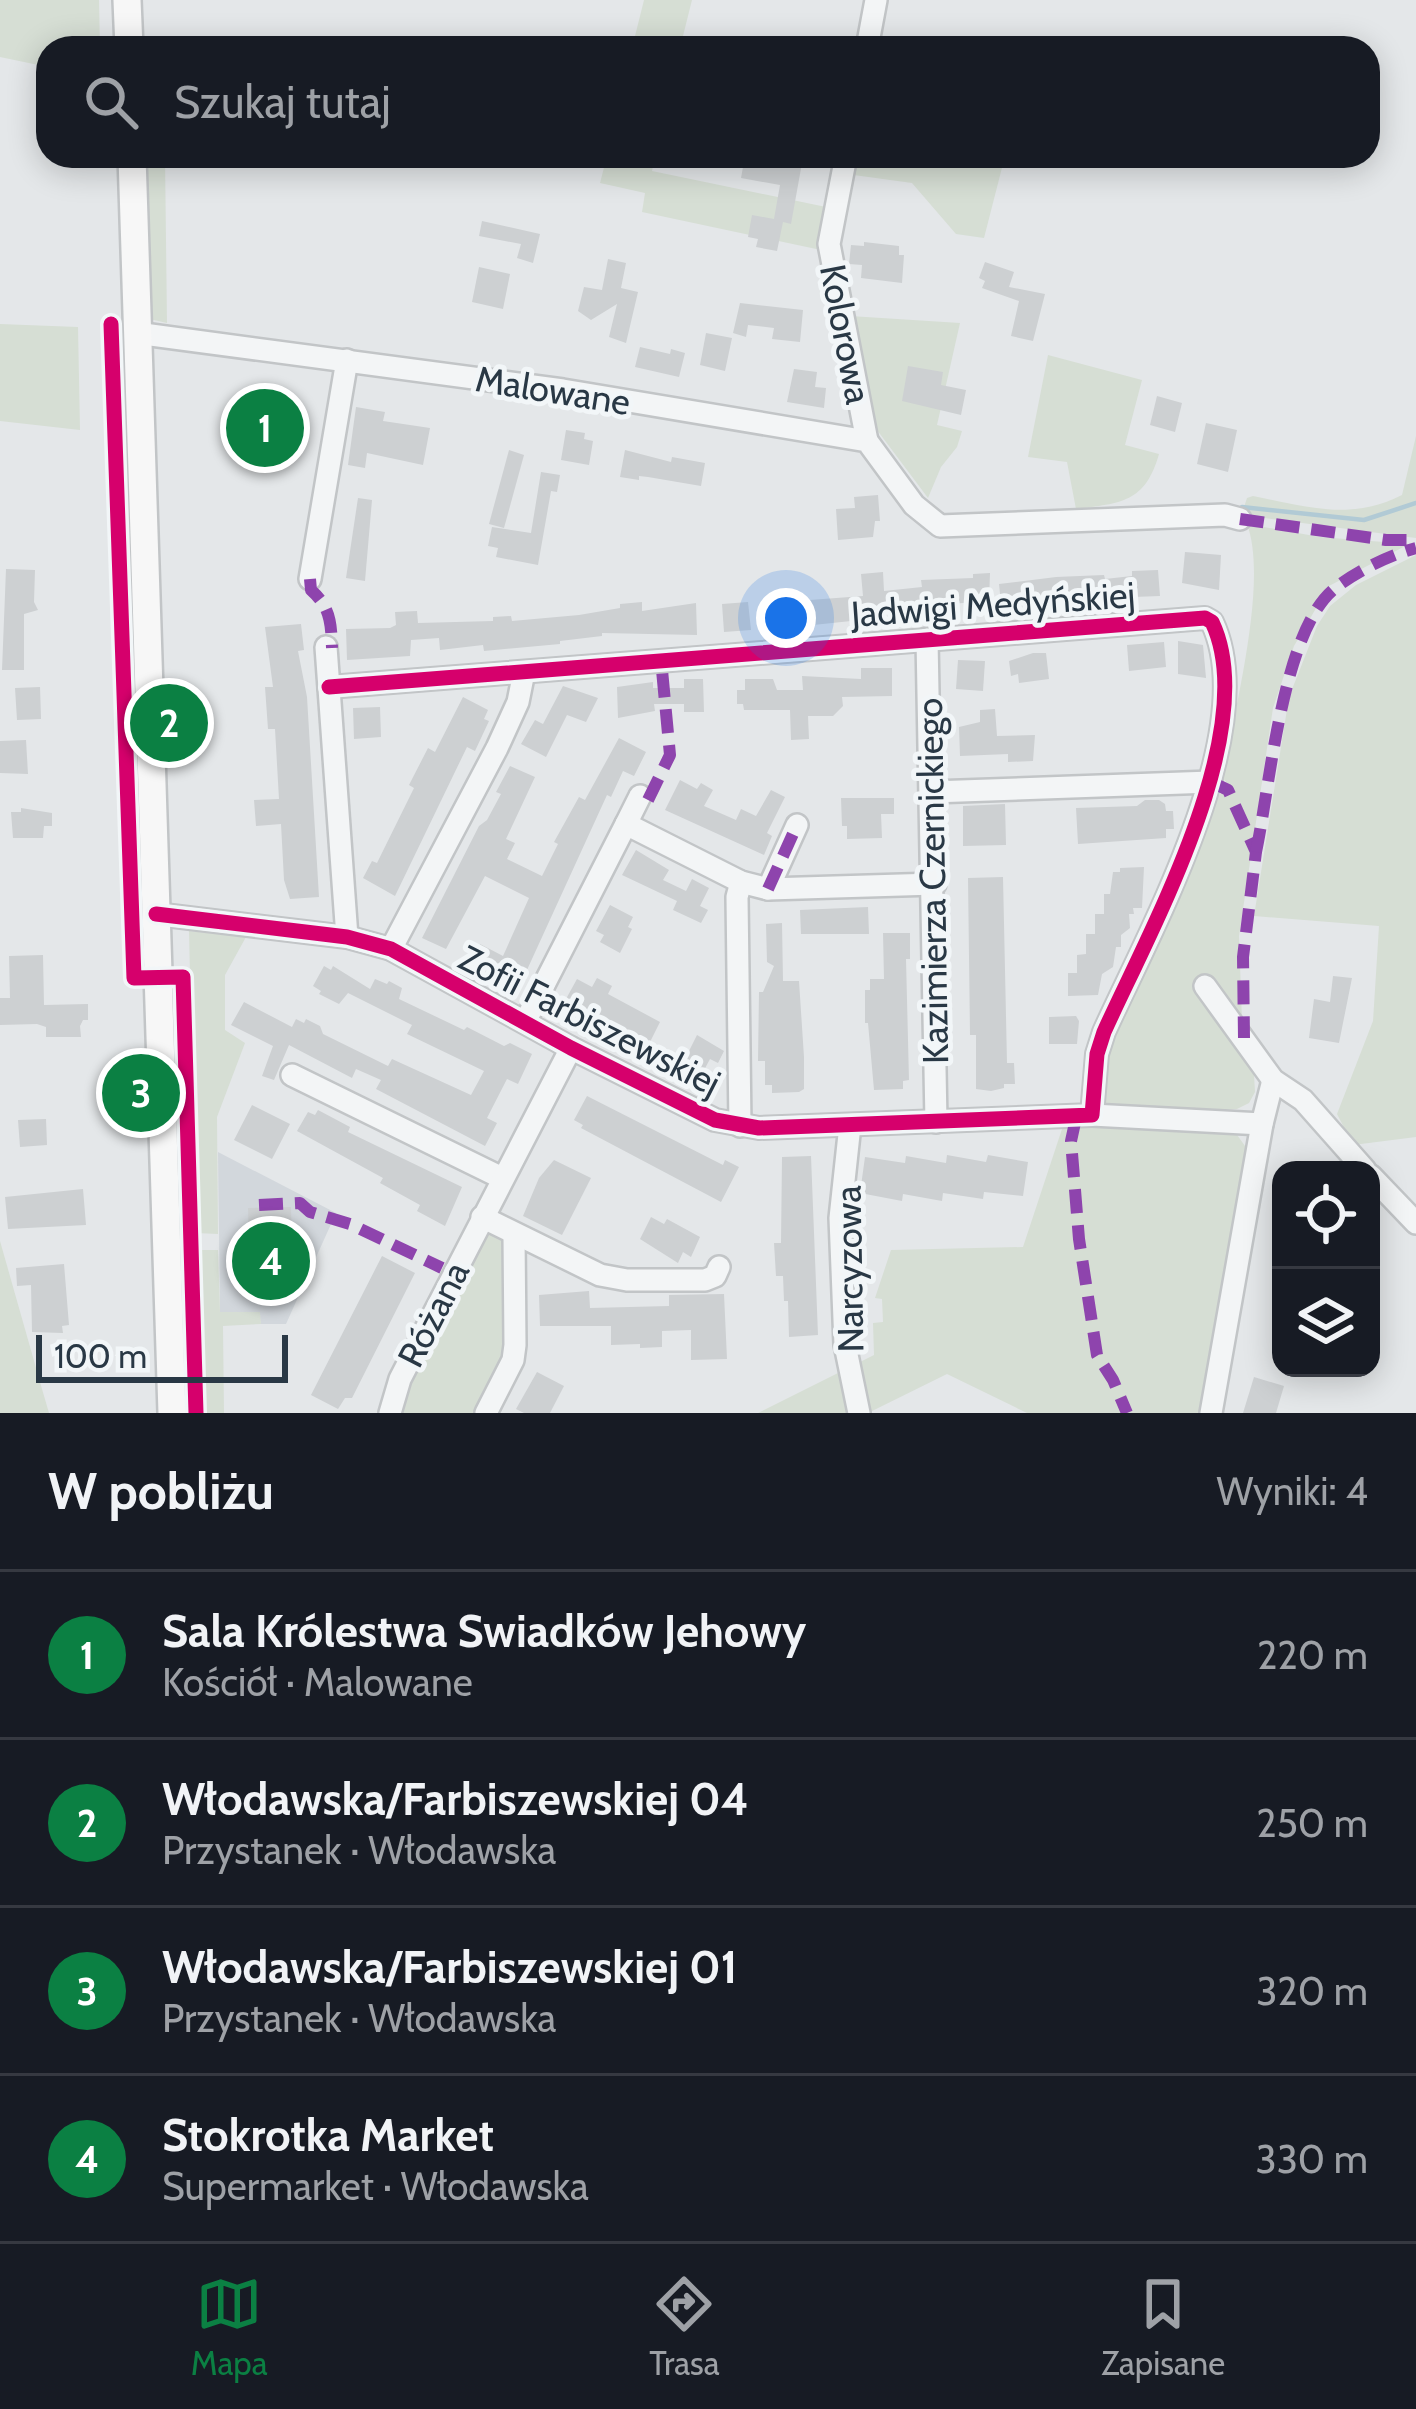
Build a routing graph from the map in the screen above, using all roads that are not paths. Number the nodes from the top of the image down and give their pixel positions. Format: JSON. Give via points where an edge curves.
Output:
{"nodes":[{"id":1,"x":127,"y":0,"type":"edge"},
{"id":2,"x":876,"y":0,"type":"edge"},
{"id":3,"x":128,"y":36,"type":"edge"},
{"id":4,"x":869,"y":36,"type":"edge"},
{"id":5,"x":132,"y":168,"type":"edge"},
{"id":6,"x":844,"y":168,"type":"edge"},
{"id":7,"x":136,"y":333,"type":"junction"},
{"id":8,"x":347,"y":360,"type":"junction"},
{"id":9,"x":867,"y":441,"type":"junction"},
{"id":10,"x":1240,"y":519,"type":"dead end"},
{"id":11,"x":310,"y":579,"type":"dead end"},
{"id":12,"x":927,"y":639,"type":"junction"},
{"id":13,"x":326,"y":647,"type":"dead end"},
{"id":14,"x":524,"y":672,"type":"junction"},
{"id":15,"x":328,"y":687,"type":"junction"},
{"id":16,"x":1211,"y":782,"type":"junction"},
{"id":17,"x":932,"y":792,"type":"junction"},
{"id":18,"x":640,"y":796,"type":"dead end"},
{"id":19,"x":626,"y":824,"type":"junction"},
{"id":20,"x":797,"y":825,"type":"dead end"},
{"id":21,"x":741,"y":882,"type":"junction"},
{"id":22,"x":934,"y":884,"type":"junction"},
{"id":23,"x":768,"y":889,"type":"junction"},
{"id":24,"x":156,"y":914,"type":"junction"},
{"id":25,"x":347,"y":938,"type":"junction"},
{"id":26,"x":391,"y":950,"type":"junction"},
{"id":27,"x":1205,"y":986,"type":"dead end"},
{"id":28,"x":525,"y":1022,"type":"junction"},
{"id":29,"x":571,"y":1048,"type":"junction"},
{"id":30,"x":292,"y":1075,"type":"dead end"},
{"id":31,"x":1273,"y":1080,"type":"junction"},
{"id":32,"x":1084,"y":1116,"type":"junction"},
{"id":33,"x":937,"y":1122,"type":"junction"},
{"id":34,"x":1262,"y":1124,"type":"junction"},
{"id":35,"x":850,"y":1125,"type":"junction"},
{"id":36,"x":740,"y":1126,"type":"junction"},
{"id":37,"x":1357,"y":1161,"type":"edge"},
{"id":38,"x":502,"y":1178,"type":"junction"},
{"id":39,"x":1380,"y":1185,"type":"edge"},
{"id":40,"x":482,"y":1217,"type":"junction"},
{"id":41,"x":1416,"y":1222,"type":"edge"},
{"id":42,"x":514,"y":1235,"type":"junction"},
{"id":43,"x":719,"y":1267,"type":"dead end"},
{"id":44,"x":172,"y":1413,"type":"edge"},
{"id":45,"x":390,"y":1413,"type":"edge"},
{"id":46,"x":486,"y":1413,"type":"edge"},
{"id":47,"x":859,"y":1413,"type":"edge"},
{"id":48,"x":1211,"y":1413,"type":"edge"}],
"edges":[{"from":1,"to":3,"type":"main road"},
{"from":2,"to":4,"type":"street"},
{"from":5,"to":7,"type":"main road"},
{"from":6,"to":9,"type":"street","name":"Kolorowa","via":[[829,244]]},
{"from":7,"to":8,"type":"street","name":"Malowane"},
{"from":7,"to":24,"type":"main road"},
{"from":8,"to":9,"type":"street","name":"Malowane"},
{"from":8,"to":11,"type":"street"},
{"from":9,"to":10,"type":"street","via":[[914,506],[957,527]]},
{"from":12,"to":14,"type":"street","name":"Jadwigi Medyńskiej"},
{"from":12,"to":16,"type":"street","name":"Jadwigi Medyńskiej","via":[[1205,618],[1224,687]]},
{"from":12,"to":17,"type":"street","name":"Kazimierza Czernickiego"},
{"from":13,"to":15,"type":"street"},
{"from":14,"to":15,"type":"street","name":"Jadwigi Medyńskiej"},
{"from":14,"to":26,"type":"street","via":[[497,748]]},
{"from":15,"to":25,"type":"street"},
{"from":16,"to":17,"type":"street"},
{"from":16,"to":32,"type":"street","via":[[1104,1032]]},
{"from":17,"to":22,"type":"street","name":"Kazimierza Czernickiego"},
{"from":18,"to":19,"type":"street"},
{"from":19,"to":21,"type":"street"},
{"from":19,"to":28,"type":"street"},
{"from":20,"to":23,"type":"street"},
{"from":21,"to":23,"type":"street"},
{"from":21,"to":36,"type":"street"},
{"from":22,"to":23,"type":"street"},
{"from":22,"to":33,"type":"street","name":"Kazimierza Czernickiego"},
{"from":24,"to":25,"type":"street","name":"Zofii Farbiszewskiej"},
{"from":24,"to":44,"type":"main road"},
{"from":25,"to":26,"type":"street","name":"Zofii Farbiszewskiej"},
{"from":26,"to":28,"type":"street","name":"Zofii Farbiszewskiej"},
{"from":27,"to":31,"type":"street"},
{"from":28,"to":29,"type":"street","name":"Zofii Farbiszewskiej"},
{"from":29,"to":36,"type":"street","name":"Zofii Farbiszewskiej"},
{"from":29,"to":38,"type":"street","name":"Różana"},
{"from":30,"to":38,"type":"street"},
{"from":31,"to":34,"type":"street"},
{"from":31,"to":37,"type":"street","via":[[1304,1100]]},
{"from":32,"to":33,"type":"street","name":"Zofii Farbiszewskiej"},
{"from":32,"to":34,"type":"street","name":"Zofii Farbiszewskiej"},
{"from":33,"to":35,"type":"street","name":"Zofii Farbiszewskiej"},
{"from":34,"to":48,"type":"street"},
{"from":35,"to":36,"type":"street","name":"Zofii Farbiszewskiej"},
{"from":35,"to":47,"type":"street","name":"Narcyzowa","via":[[840,1218],[845,1346]]},
{"from":38,"to":40,"type":"street","name":"Różana"},
{"from":39,"to":41,"type":"street"},
{"from":40,"to":42,"type":"street","name":"Różana"},
{"from":40,"to":45,"type":"street","name":"Różana"},
{"from":42,"to":43,"type":"street","name":"Różana","via":[[627,1280],[705,1280]]},
{"from":42,"to":46,"type":"street","name":"Różana","via":[[513,1360]]}]}
